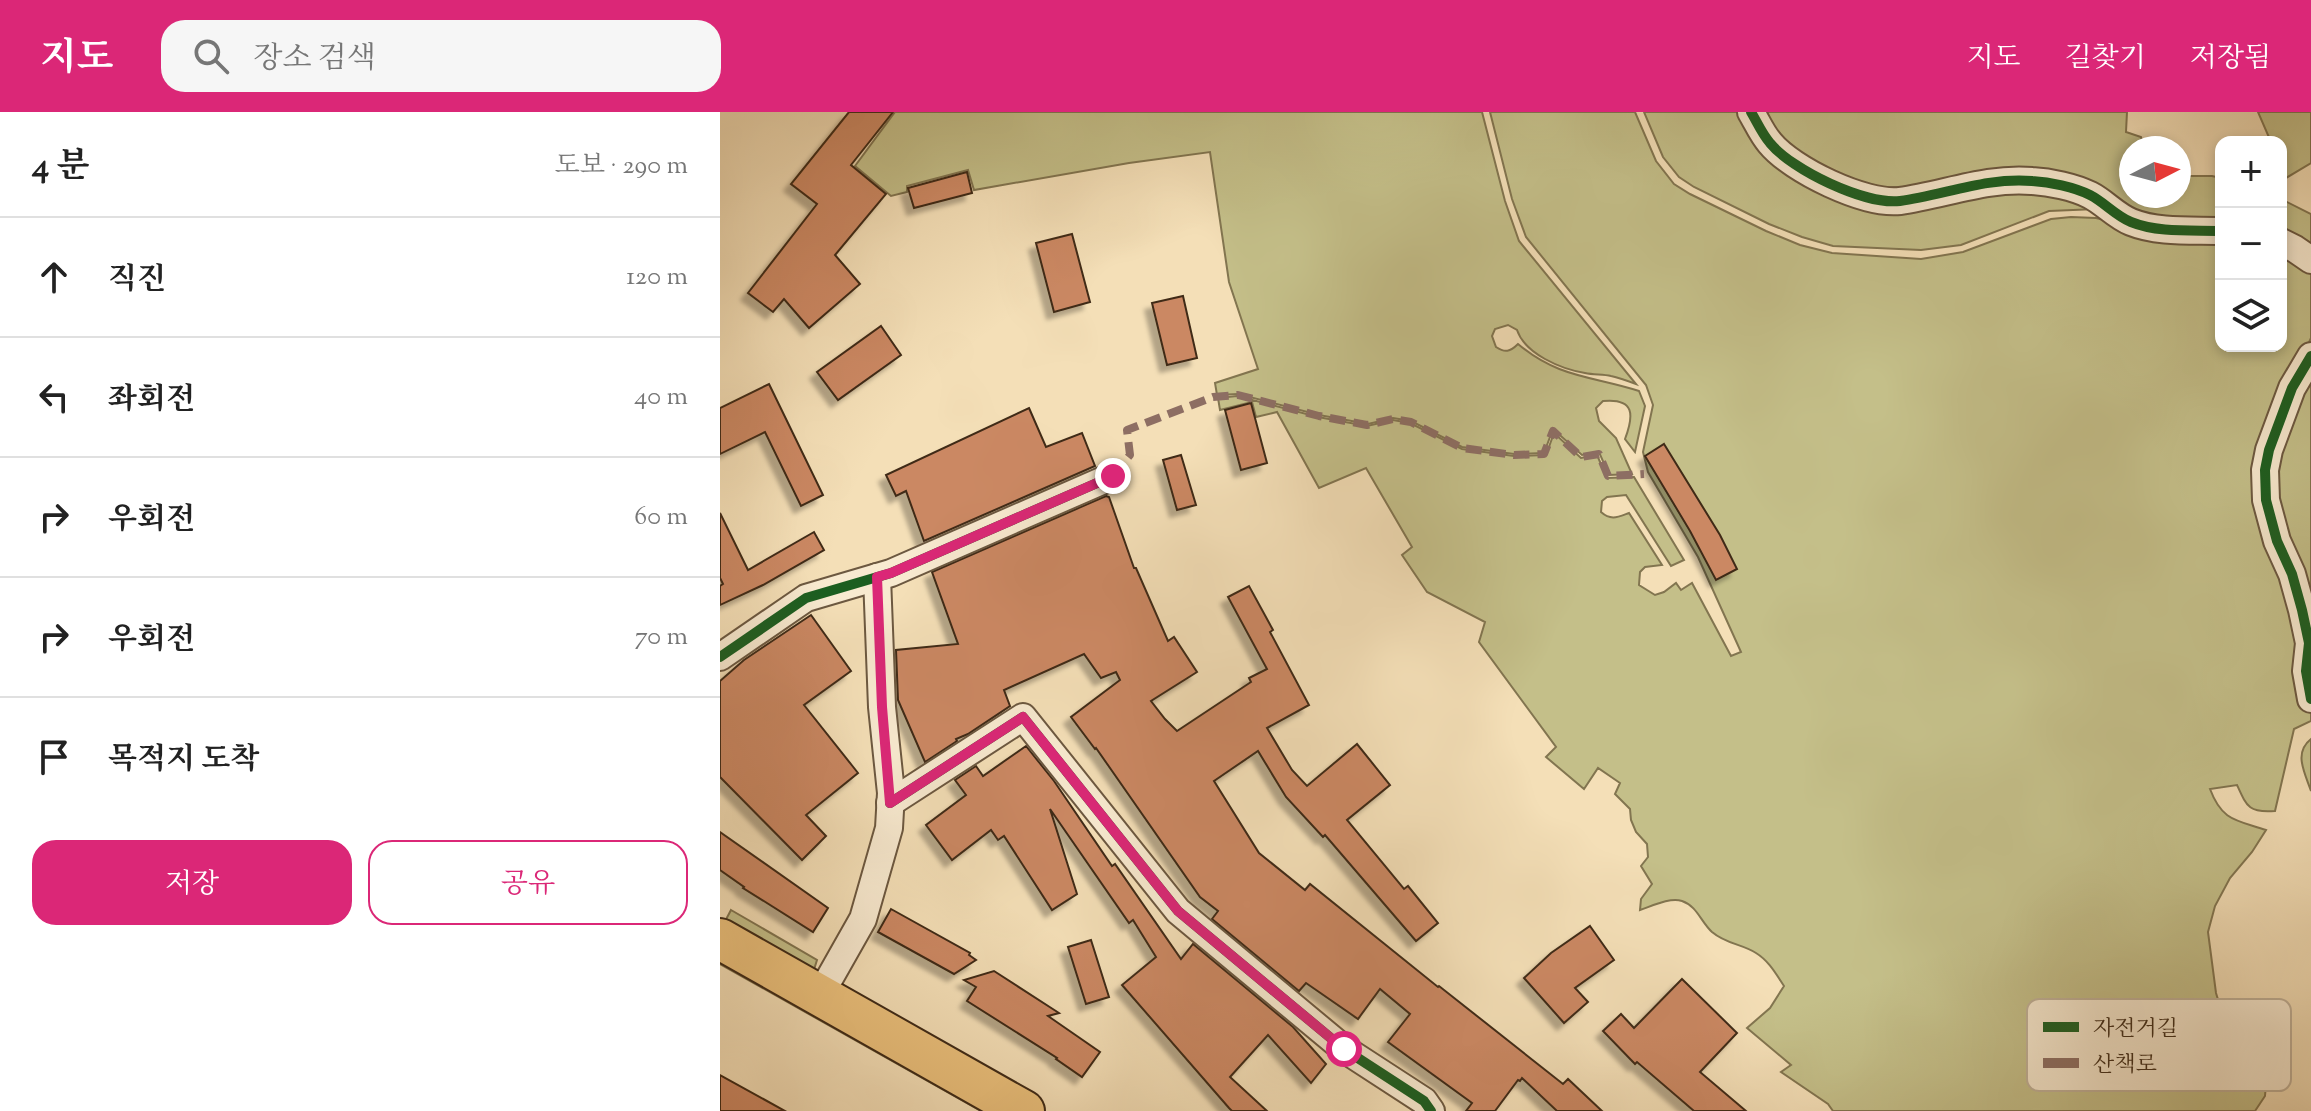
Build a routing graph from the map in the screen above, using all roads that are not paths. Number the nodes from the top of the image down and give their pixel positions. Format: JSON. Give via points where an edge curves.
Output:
{"nodes":[{"id":1,"x":1751,"y":112,"type":"edge"},
{"id":2,"x":2215,"y":231,"type":"edge"},
{"id":3,"x":2287,"y":245,"type":"edge"},
{"id":4,"x":2311,"y":260,"type":"edge"},
{"id":5,"x":2311,"y":356,"type":"edge"},
{"id":6,"x":1113,"y":476,"type":"dead end"},
{"id":7,"x":877,"y":577,"type":"junction"},
{"id":8,"x":720,"y":657,"type":"edge"},
{"id":9,"x":2311,"y":699,"type":"edge"},
{"id":10,"x":890,"y":803,"type":"junction"},
{"id":11,"x":720,"y":939,"type":"edge"},
{"id":12,"x":820,"y":995,"type":"junction"},
{"id":13,"x":1024,"y":1111,"type":"edge"},
{"id":14,"x":1431,"y":1111,"type":"edge"}],
"edges":[{"from":1,"to":2,"type":"street","via":[[1770,144],[1820,179],[1858,195],[1895,201],[1997,181],[2030,180],[2088,194],[2130,222]]},
{"from":3,"to":4,"type":"street"},
{"from":5,"to":9,"type":"street","via":[[2292,388],[2265,470],[2266,500],[2309,643]]},
{"from":6,"to":7,"type":"street"},
{"from":7,"to":8,"type":"street","via":[[806,598]]},
{"from":7,"to":10,"type":"street"},
{"from":10,"to":12,"type":"street","via":[[889,828],[863,919]]},
{"from":10,"to":14,"type":"street","via":[[1023,717],[1178,911],[1344,1049],[1424,1101]]},
{"from":11,"to":12,"type":"main road"},
{"from":12,"to":13,"type":"main road"}]}
